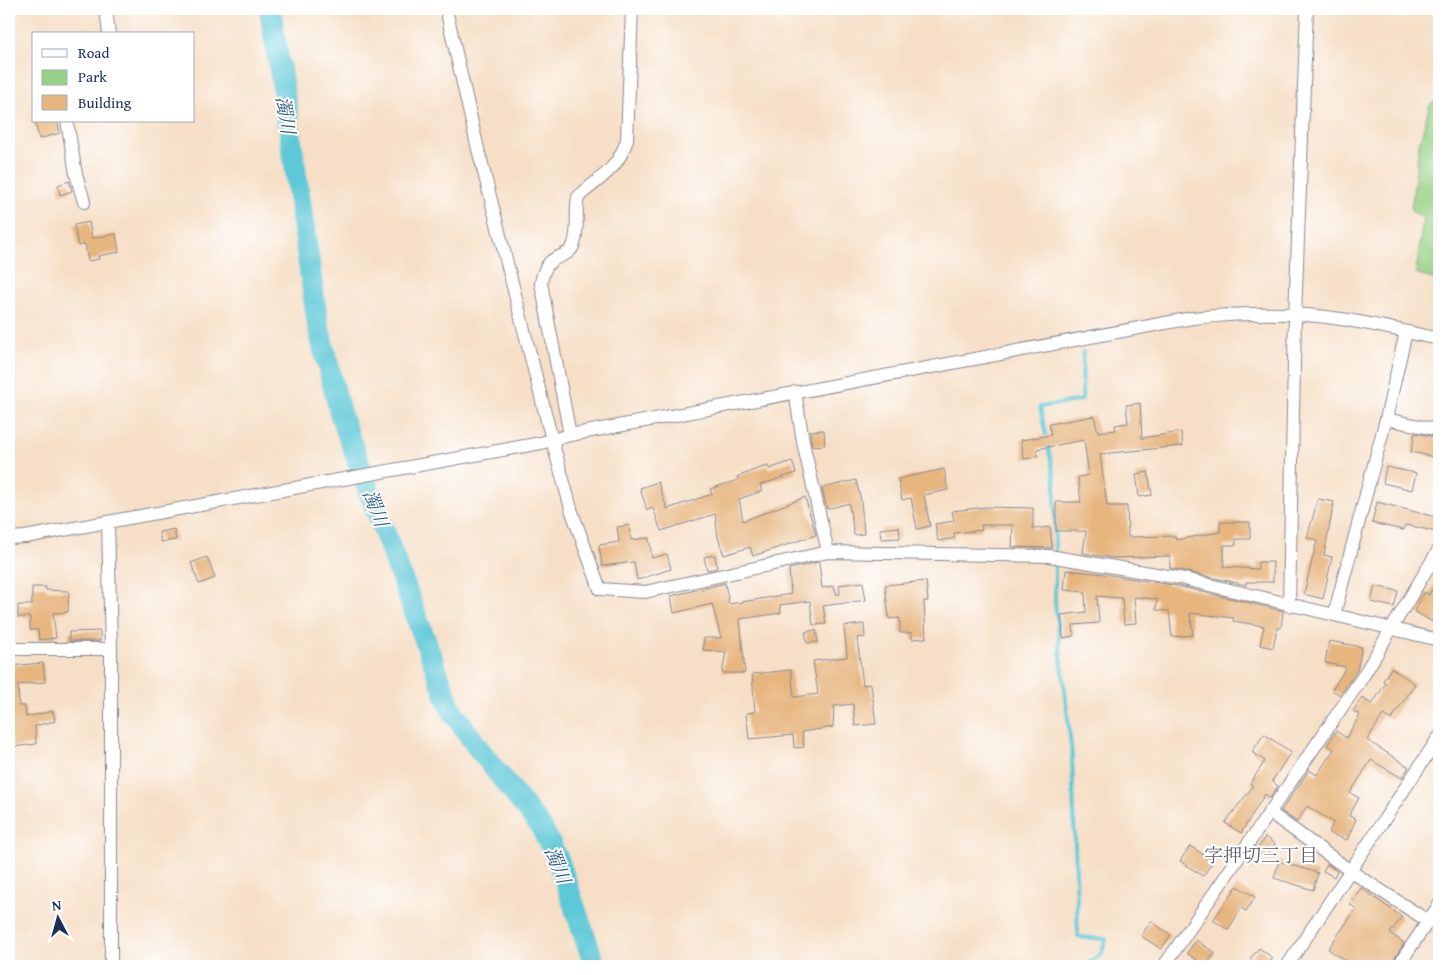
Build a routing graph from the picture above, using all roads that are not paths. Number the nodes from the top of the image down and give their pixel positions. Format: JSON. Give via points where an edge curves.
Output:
{"nodes":[{"id":1,"x":106,"y":9,"type":"edge"},
{"id":2,"x":446,"y":9,"type":"edge"},
{"id":3,"x":632,"y":9,"type":"edge"},
{"id":4,"x":1307,"y":9,"type":"edge"},
{"id":5,"x":109,"y":32,"type":"edge"},
{"id":6,"x":67,"y":122,"type":"edge"},
{"id":7,"x":84,"y":202,"type":"dead end"},
{"id":8,"x":1295,"y":315,"type":"junction"},
{"id":9,"x":1406,"y":332,"type":"junction"},
{"id":10,"x":1439,"y":338,"type":"edge"},
{"id":11,"x":795,"y":392,"type":"junction"},
{"id":12,"x":1386,"y":419,"type":"junction"},
{"id":13,"x":1439,"y":430,"type":"edge"},
{"id":14,"x":570,"y":435,"type":"junction"},
{"id":15,"x":546,"y":442,"type":"junction"},
{"id":16,"x":108,"y":522,"type":"junction"},
{"id":17,"x":9,"y":538,"type":"edge"},
{"id":18,"x":1439,"y":549,"type":"edge"},
{"id":19,"x":828,"y":552,"type":"junction"},
{"id":20,"x":1289,"y":606,"type":"junction"},
{"id":21,"x":1334,"y":615,"type":"junction"},
{"id":22,"x":1393,"y":629,"type":"junction"},
{"id":23,"x":1439,"y":640,"type":"edge"},
{"id":24,"x":9,"y":649,"type":"edge"},
{"id":25,"x":111,"y":649,"type":"junction"},
{"id":26,"x":1439,"y":737,"type":"edge"},
{"id":27,"x":1269,"y":812,"type":"junction"},
{"id":28,"x":1352,"y":872,"type":"junction"},
{"id":29,"x":1439,"y":905,"type":"edge"},
{"id":30,"x":1428,"y":921,"type":"junction"},
{"id":31,"x":111,"y":966,"type":"edge"},
{"id":32,"x":1164,"y":966,"type":"edge"},
{"id":33,"x":1287,"y":966,"type":"edge"},
{"id":34,"x":1398,"y":966,"type":"edge"}],
"edges":[{"from":1,"to":5,"type":"street"},
{"from":2,"to":15,"type":"street"},
{"from":3,"to":14,"type":"street","via":[[627,140],[621,158],[578,198],[574,244],[569,252],[543,268],[541,283]]},
{"from":4,"to":8,"type":"street"},
{"from":6,"to":7,"type":"street"},
{"from":8,"to":9,"type":"street","via":[[1341,319]]},
{"from":8,"to":11,"type":"street","via":[[1236,314],[1192,318]]},
{"from":8,"to":20,"type":"street"},
{"from":9,"to":10,"type":"street"},
{"from":9,"to":12,"type":"street"},
{"from":11,"to":14,"type":"street"},
{"from":11,"to":19,"type":"street"},
{"from":12,"to":13,"type":"street"},
{"from":12,"to":21,"type":"street"},
{"from":14,"to":15,"type":"street"},
{"from":15,"to":16,"type":"street"},
{"from":15,"to":19,"type":"street","via":[[600,589],[645,592]]},
{"from":16,"to":17,"type":"street"},
{"from":16,"to":25,"type":"street"},
{"from":18,"to":22,"type":"street"},
{"from":19,"to":20,"type":"street","via":[[1049,556],[1180,578]]},
{"from":20,"to":21,"type":"street"},
{"from":21,"to":22,"type":"street"},
{"from":22,"to":23,"type":"street"},
{"from":22,"to":27,"type":"street"},
{"from":24,"to":25,"type":"street"},
{"from":25,"to":31,"type":"street"},
{"from":26,"to":28,"type":"street"},
{"from":27,"to":28,"type":"street"},
{"from":27,"to":32,"type":"street"},
{"from":28,"to":30,"type":"street"},
{"from":28,"to":33,"type":"street"},
{"from":29,"to":30,"type":"street"},
{"from":30,"to":34,"type":"street"}]}
